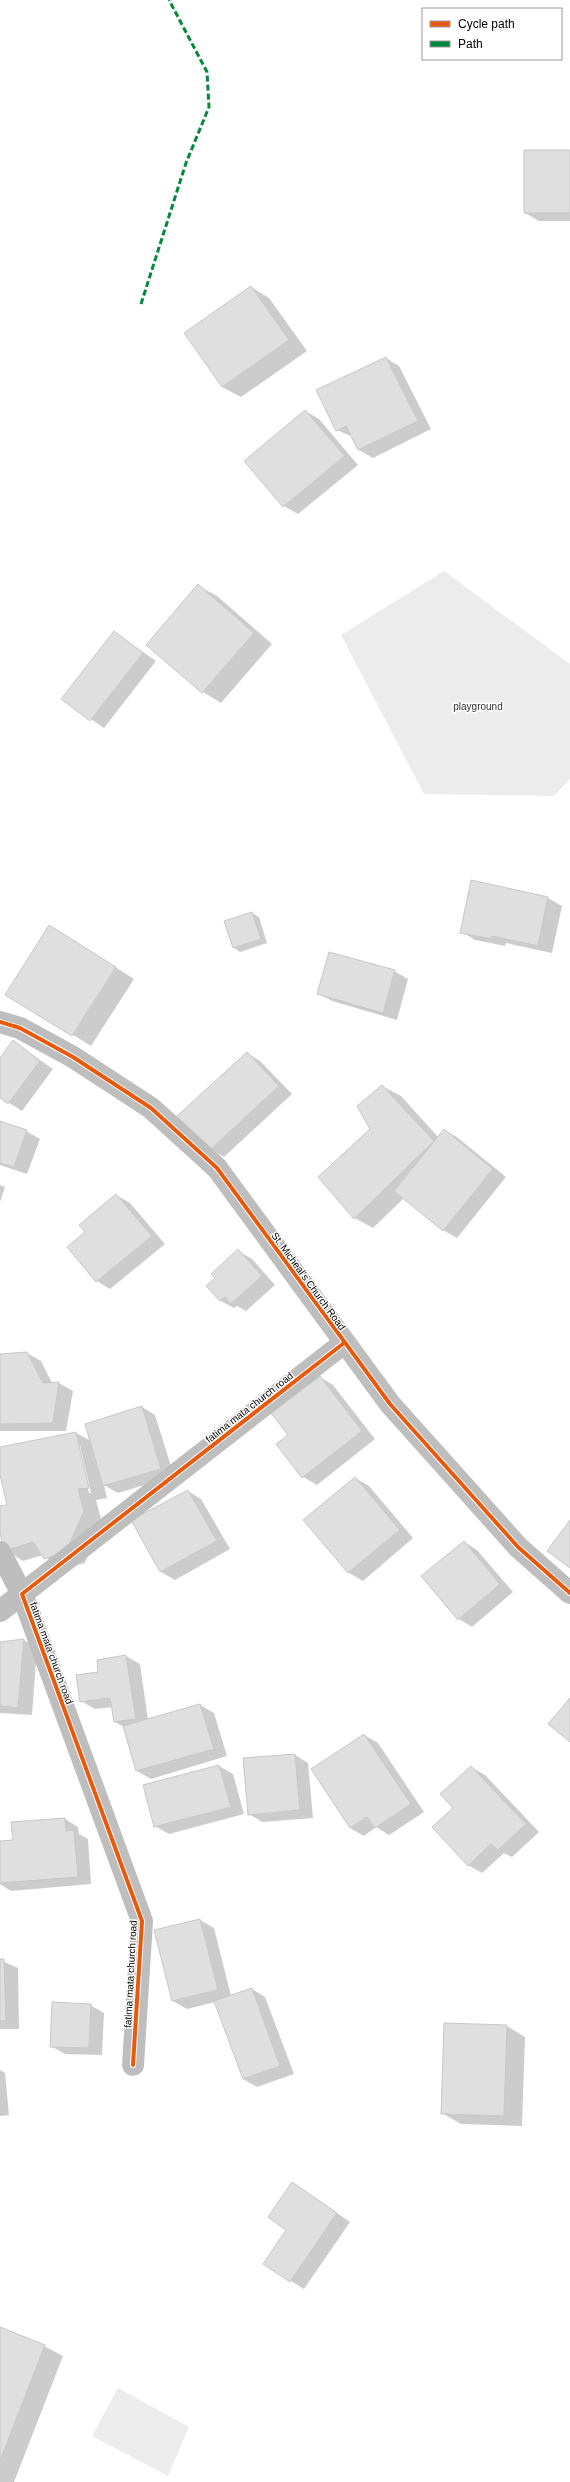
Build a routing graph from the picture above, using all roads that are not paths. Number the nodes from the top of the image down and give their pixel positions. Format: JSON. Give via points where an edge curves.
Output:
{"nodes":[{"id":1,"x":0,"y":1022,"type":"edge"},
{"id":2,"x":344,"y":1343,"type":"junction"},
{"id":3,"x":0,"y":1552,"type":"edge"},
{"id":4,"x":570,"y":1593,"type":"edge"},
{"id":5,"x":22,"y":1594,"type":"junction"},
{"id":6,"x":0,"y":1611,"type":"edge"},
{"id":7,"x":133,"y":2065,"type":"dead end"}],
"edges":[{"from":1,"to":2,"type":"street","name":"St. Micheal's Church Road","via":[[20,1028],[73,1057],[151,1108],[218,1168]]},
{"from":2,"to":4,"type":"street","name":"St. Micheal's Church Road","via":[[390,1404],[518,1547]]},
{"from":2,"to":5,"type":"street","name":"fatima mata church road"},
{"from":3,"to":5,"type":"street"},
{"from":5,"to":6,"type":"street"},
{"from":5,"to":7,"type":"street","name":"fatima mata church road","via":[[142,1921]]}]}
